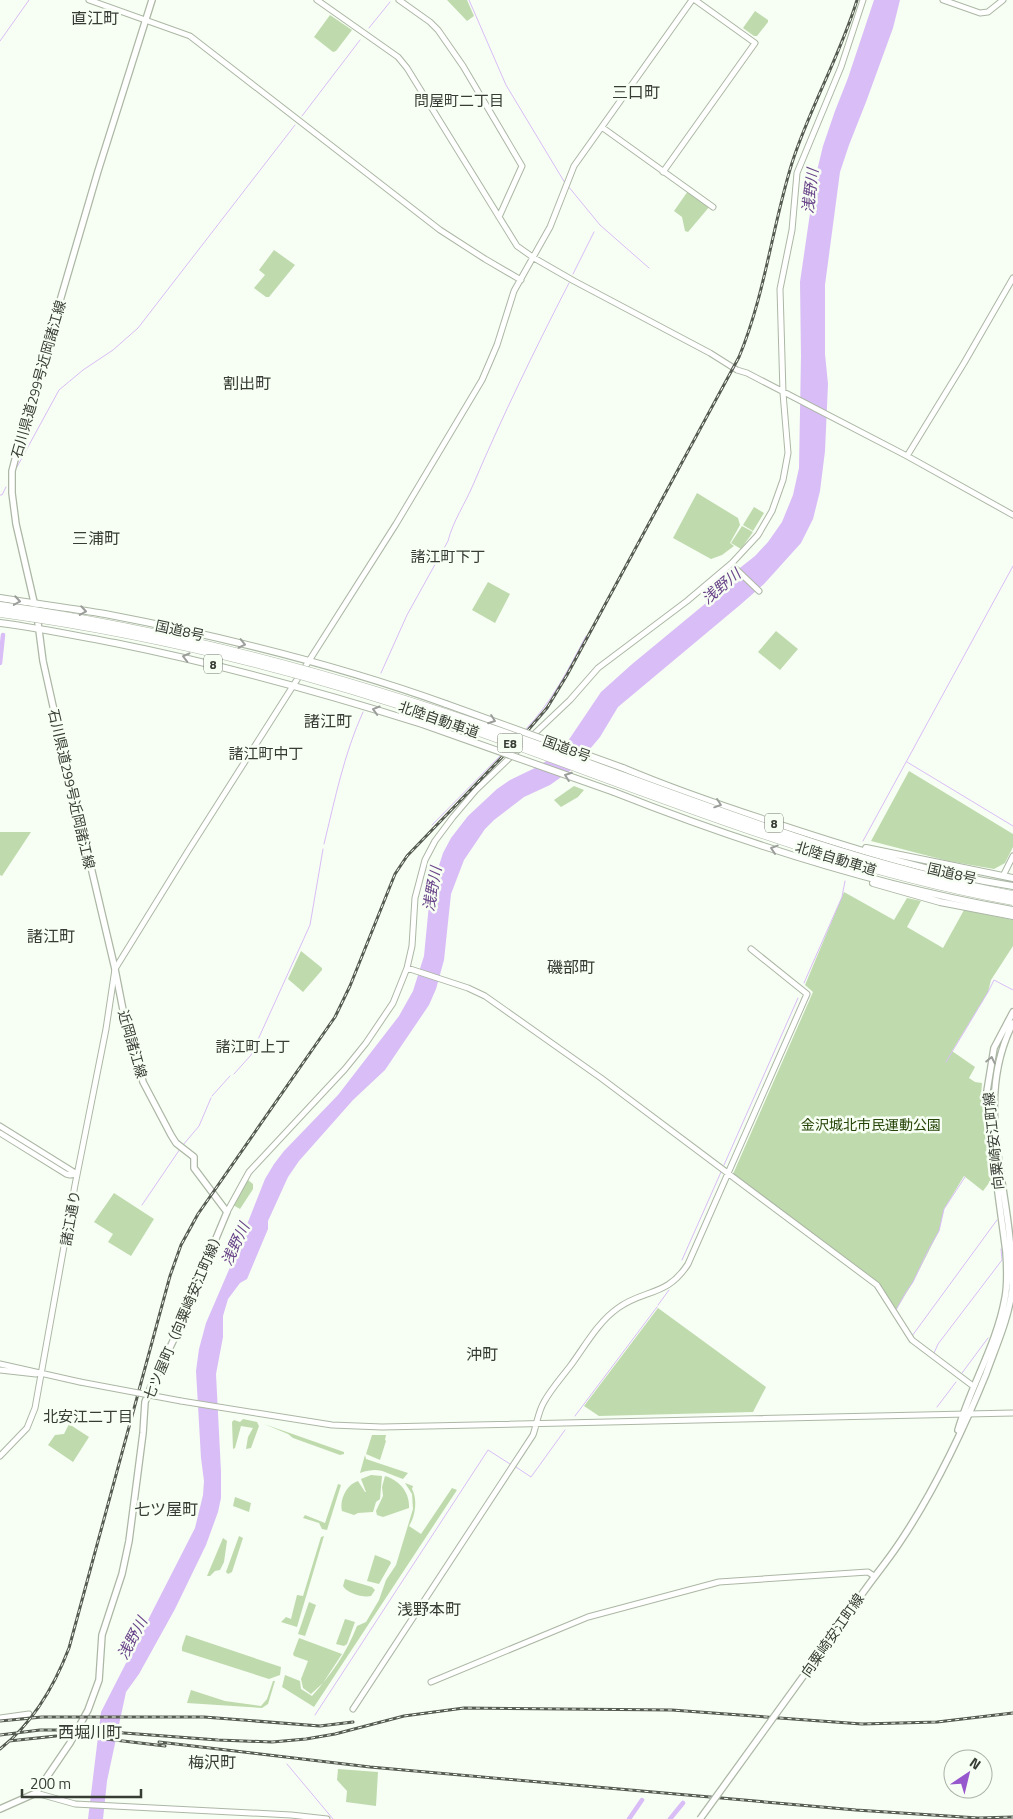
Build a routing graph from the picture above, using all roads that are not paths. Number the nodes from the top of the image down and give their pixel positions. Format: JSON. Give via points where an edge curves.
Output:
{"nodes":[{"id":1,"x":89,"y":0,"type":"edge"},
{"id":2,"x":152,"y":0,"type":"edge"},
{"id":3,"x":317,"y":0,"type":"edge"},
{"id":4,"x":399,"y":0,"type":"edge"},
{"id":5,"x":693,"y":0,"type":"edge"},
{"id":6,"x":863,"y":0,"type":"edge"},
{"id":7,"x":943,"y":0,"type":"edge"},
{"id":8,"x":1003,"y":0,"type":"edge"},
{"id":9,"x":146,"y":20,"type":"junction"},
{"id":10,"x":602,"y":128,"type":"junction"},
{"id":11,"x":664,"y":172,"type":"junction"},
{"id":12,"x":713,"y":207,"type":"dead end"},
{"id":13,"x":499,"y":217,"type":"junction"},
{"id":14,"x":534,"y":258,"type":"junction"},
{"id":15,"x":1013,"y":278,"type":"edge"},
{"id":16,"x":521,"y":280,"type":"junction"},
{"id":17,"x":783,"y":393,"type":"junction"},
{"id":18,"x":907,"y":456,"type":"junction"},
{"id":19,"x":1013,"y":515,"type":"edge"},
{"id":20,"x":736,"y":568,"type":"dead end"},
{"id":21,"x":759,"y":592,"type":"dead end"},
{"id":22,"x":0,"y":598,"type":"edge"},
{"id":23,"x":35,"y":604,"type":"junction"},
{"id":24,"x":0,"y":606,"type":"edge"},
{"id":25,"x":0,"y":613,"type":"edge"},
{"id":26,"x":0,"y":623,"type":"edge"},
{"id":27,"x":39,"y":628,"type":"junction"},
{"id":28,"x":309,"y":661,"type":"junction"},
{"id":29,"x":294,"y":686,"type":"junction"},
{"id":30,"x":826,"y":840,"type":"junction"},
{"id":31,"x":1013,"y":856,"type":"edge"},
{"id":32,"x":832,"y":868,"type":"junction"},
{"id":33,"x":1004,"y":876,"type":"junction"},
{"id":34,"x":1013,"y":878,"type":"edge"},
{"id":35,"x":1013,"y":886,"type":"edge"},
{"id":36,"x":1013,"y":894,"type":"edge"},
{"id":37,"x":1013,"y":902,"type":"edge"},
{"id":38,"x":1013,"y":910,"type":"edge"},
{"id":39,"x":1013,"y":916,"type":"edge"},
{"id":40,"x":751,"y":949,"type":"dead end"},
{"id":41,"x":115,"y":969,"type":"junction"},
{"id":42,"x":409,"y":969,"type":"junction"},
{"id":43,"x":1013,"y":1012,"type":"edge"},
{"id":44,"x":1013,"y":1023,"type":"edge"},
{"id":45,"x":0,"y":1126,"type":"edge"},
{"id":46,"x":0,"y":1133,"type":"edge"},
{"id":47,"x":77,"y":1174,"type":"junction"},
{"id":48,"x":728,"y":1175,"type":"junction"},
{"id":49,"x":227,"y":1212,"type":"junction"},
{"id":50,"x":0,"y":1364,"type":"edge"},
{"id":51,"x":0,"y":1370,"type":"edge"},
{"id":52,"x":42,"y":1374,"type":"junction"},
{"id":53,"x":973,"y":1386,"type":"junction"},
{"id":54,"x":966,"y":1414,"type":"junction"},
{"id":55,"x":1011,"y":1415,"type":"edge"},
{"id":56,"x":537,"y":1424,"type":"junction"},
{"id":57,"x":0,"y":1456,"type":"edge"},
{"id":58,"x":874,"y":1576,"type":"junction"},
{"id":59,"x":431,"y":1682,"type":"dead end"},
{"id":60,"x":352,"y":1709,"type":"dead end"},
{"id":61,"x":29,"y":1714,"type":"dead end"},
{"id":62,"x":0,"y":1718,"type":"edge"},
{"id":63,"x":36,"y":1793,"type":"junction"},
{"id":64,"x":0,"y":1809,"type":"edge"},
{"id":65,"x":326,"y":1819,"type":"edge"},
{"id":66,"x":700,"y":1819,"type":"edge"}],
"edges":[{"from":1,"to":9,"type":"street"},
{"from":2,"to":9,"type":"main road","name":"石川県道299号近岡諸江線"},
{"from":3,"to":13,"type":"street","via":[[398,58],[407,68]]},
{"from":4,"to":13,"type":"street","via":[[438,30],[522,166]]},
{"from":5,"to":10,"type":"street"},
{"from":5,"to":11,"type":"street","via":[[755,43]]},
{"from":6,"to":17,"type":"street","via":[[844,59],[797,173],[792,230],[780,289]]},
{"from":7,"to":8,"type":"street","via":[[980,13],[988,12]]},
{"from":9,"to":16,"type":"street","via":[[190,36],[440,230]]},
{"from":9,"to":23,"type":"main road","name":"石川県道299号近岡諸江線","via":[[98,171],[12,471],[16,524]]},
{"from":10,"to":11,"type":"street"},
{"from":10,"to":14,"type":"street","via":[[574,166]]},
{"from":11,"to":12,"type":"street"},
{"from":13,"to":14,"type":"street","via":[[517,246]]},
{"from":14,"to":16,"type":"street"},
{"from":14,"to":17,"type":"street"},
{"from":15,"to":18,"type":"street"},
{"from":16,"to":28,"type":"street","via":[[514,291],[482,380]]},
{"from":17,"to":18,"type":"street"},
{"from":17,"to":42,"type":"street","via":[[788,453],[772,511],[758,535],[711,582],[598,668],[453,817],[425,860],[415,898]]},
{"from":18,"to":19,"type":"street"},
{"from":20,"to":21,"type":"street"},
{"from":22,"to":23,"type":"highway","name":"国道8号","number":"8","one_way":true},
{"from":23,"to":27,"type":"main road","name":"石川県道299号近岡諸江線"},
{"from":23,"to":28,"type":"highway","name":"国道8号","number":"8","one_way":true,"via":[[104,614]]},
{"from":24,"to":36,"type":"highway","name":"北陸自動車道","number":"E8","bridge":true,"via":[[134,629],[294,666],[449,714],[694,804],[811,843],[920,874]]},
{"from":25,"to":37,"type":"highway","name":"北陸自動車道","number":"E8","bridge":true,"via":[[156,640],[302,676],[455,724],[790,844],[913,880]]},
{"from":26,"to":27,"type":"highway","name":"国道8号","number":"8"},
{"from":29,"to":27,"type":"highway","name":"国道8号","number":"8","one_way":true,"via":[[176,655]]},
{"from":27,"to":41,"type":"main road","name":"石川県道299号近岡諸江線","via":[[61,743]]},
{"from":28,"to":29,"type":"street"},
{"from":28,"to":30,"type":"highway","name":"国道8号","number":"8","one_way":true,"bridge":true,"via":[[446,704],[665,786]]},
{"from":32,"to":29,"type":"highway","name":"国道8号","number":"8","one_way":true,"bridge":true,"via":[[711,829],[422,724]]},
{"from":29,"to":41,"type":"street"},
{"from":30,"to":33,"type":"highway"},
{"from":30,"to":35,"type":"highway","name":"国道8号","number":"8","via":[[927,868]]},
{"from":31,"to":33,"type":"street"},
{"from":32,"to":38,"type":"highway","name":"国道8号","number":"8","via":[[904,888]]},
{"from":32,"to":39,"type":"highway","via":[[897,891]]},
{"from":33,"to":34,"type":"highway"},
{"from":40,"to":48,"type":"street","via":[[807,994]]},
{"from":41,"to":47,"type":"street","name":"諸江通り"},
{"from":41,"to":49,"type":"main road","name":"近岡諸江線","via":[[143,1082],[171,1135],[194,1157],[194,1168]]},
{"from":42,"to":48,"type":"street","via":[[486,996]]},
{"from":42,"to":49,"type":"street","via":[[393,1003],[366,1043],[346,1069],[250,1172]]},
{"from":53,"to":43,"type":"main road","name":"向粟崎安江町線","one_way":true,"via":[[994,1338],[1005,1297],[1007,1256],[987,1091],[994,1048]]},
{"from":44,"to":54,"type":"main road","name":"向粟崎安江町線","via":[[998,1064],[993,1091],[994,1124],[1012,1257],[1012,1290],[1002,1334]]},
{"from":45,"to":47,"type":"street"},
{"from":46,"to":47,"type":"street","via":[[66,1174]]},
{"from":47,"to":52,"type":"street","name":"諸江通り"},
{"from":48,"to":53,"type":"street","via":[[877,1285],[912,1340]]},
{"from":48,"to":56,"type":"street","via":[[686,1269],[666,1287],[624,1304],[605,1320],[544,1400]]},
{"from":49,"to":63,"type":"main road","name":"七ツ屋町（向粟崎安江町線）","via":[[145,1402],[129,1541],[102,1635],[99,1680],[70,1743]]},
{"from":50,"to":52,"type":"street"},
{"from":51,"to":52,"type":"street"},
{"from":52,"to":56,"type":"street","bridge":true,"via":[[332,1425]]},
{"from":52,"to":57,"type":"street","name":"諸江通り","via":[[27,1428]]},
{"from":53,"to":54,"type":"main road","name":"向粟崎安江町線"},
{"from":54,"to":55,"type":"street"},
{"from":54,"to":56,"type":"street"},
{"from":54,"to":58,"type":"main road","name":"向粟崎安江町線","via":[[921,1510]]},
{"from":56,"to":60,"type":"street","via":[[533,1435]]},
{"from":58,"to":59,"type":"street","via":[[868,1572],[719,1582],[588,1617]]},
{"from":58,"to":66,"type":"main road","name":"向粟崎安江町線","bridge":true},
{"from":61,"to":62,"type":"street"},
{"from":63,"to":64,"type":"main road"},
{"from":63,"to":65,"type":"street","via":[[75,1804]]}]}
